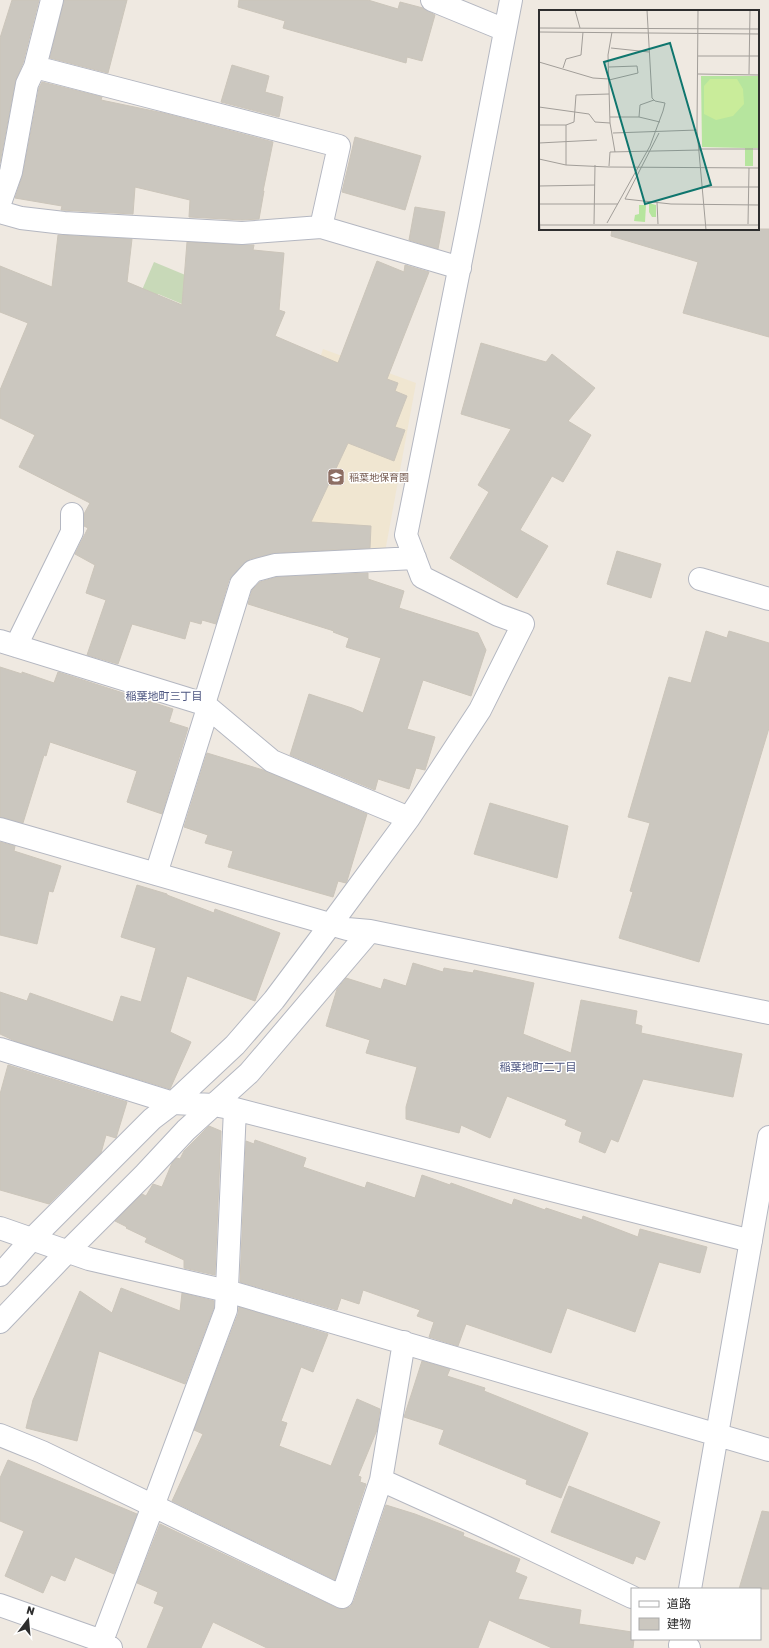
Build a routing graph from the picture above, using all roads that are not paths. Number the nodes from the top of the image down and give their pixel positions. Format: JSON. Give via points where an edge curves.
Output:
{"nodes":[{"id":1,"x":52,"y":0,"type":"edge"},
{"id":2,"x":432,"y":0,"type":"edge"},
{"id":3,"x":511,"y":0,"type":"edge"},
{"id":4,"x":505,"y":30,"type":"junction"},
{"id":5,"x":35,"y":67,"type":"junction"},
{"id":6,"x":0,"y":204,"type":"edge"},
{"id":7,"x":321,"y":227,"type":"junction"},
{"id":8,"x":460,"y":268,"type":"junction"},
{"id":9,"x":72,"y":514,"type":"dead end"},
{"id":10,"x":415,"y":558,"type":"junction"},
{"id":11,"x":700,"y":579,"type":"dead end"},
{"id":12,"x":769,"y":599,"type":"edge"},
{"id":13,"x":8,"y":643,"type":"edge"},
{"id":14,"x":206,"y":706,"type":"junction"},
{"id":15,"x":410,"y":818,"type":"junction"},
{"id":16,"x":0,"y":829,"type":"edge"},
{"id":17,"x":156,"y":874,"type":"junction"},
{"id":18,"x":331,"y":924,"type":"junction"},
{"id":19,"x":370,"y":931,"type":"junction"},
{"id":20,"x":769,"y":1013,"type":"edge"},
{"id":21,"x":0,"y":1049,"type":"edge"},
{"id":22,"x":173,"y":1103,"type":"junction"},
{"id":23,"x":225,"y":1107,"type":"junction"},
{"id":24,"x":769,"y":1137,"type":"edge"},
{"id":25,"x":0,"y":1228,"type":"edge"},
{"id":26,"x":758,"y":1232,"type":"edge"},
{"id":27,"x":31,"y":1240,"type":"junction"},
{"id":28,"x":66,"y":1252,"type":"junction"},
{"id":29,"x":0,"y":1275,"type":"edge"},
{"id":30,"x":227,"y":1291,"type":"junction"},
{"id":31,"x":0,"y":1322,"type":"edge"},
{"id":32,"x":404,"y":1342,"type":"junction"},
{"id":33,"x":0,"y":1435,"type":"edge"},
{"id":34,"x":717,"y":1435,"type":"junction"},
{"id":35,"x":769,"y":1450,"type":"edge"},
{"id":36,"x":381,"y":1480,"type":"junction"},
{"id":37,"x":154,"y":1506,"type":"junction"},
{"id":38,"x":690,"y":1588,"type":"edge"},
{"id":39,"x":631,"y":1597,"type":"edge"},
{"id":40,"x":0,"y":1605,"type":"edge"},
{"id":41,"x":107,"y":1645,"type":"edge"}],
"edges":[{"from":1,"to":5,"type":"street"},
{"from":2,"to":4,"type":"street"},
{"from":3,"to":4,"type":"street"},
{"from":4,"to":8,"type":"street"},
{"from":5,"to":6,"type":"street","via":[[27,84],[11,172]]},
{"from":5,"to":7,"type":"street","via":[[339,146]]},
{"from":6,"to":7,"type":"street","via":[[21,218],[64,223],[242,233]]},
{"from":7,"to":8,"type":"street"},
{"from":8,"to":10,"type":"street","via":[[406,535]]},
{"from":9,"to":13,"type":"street","via":[[72,532]]},
{"from":10,"to":14,"type":"street","via":[[275,565],[253,571],[240,584]]},
{"from":10,"to":15,"type":"street","via":[[422,577],[498,615],[523,624],[480,710]]},
{"from":11,"to":12,"type":"street"},
{"from":13,"to":14,"type":"street"},
{"from":14,"to":15,"type":"street","via":[[272,761]]},
{"from":14,"to":17,"type":"street"},
{"from":15,"to":18,"type":"street"},
{"from":16,"to":17,"type":"street"},
{"from":17,"to":18,"type":"street"},
{"from":18,"to":19,"type":"street","via":[[347,929]]},
{"from":18,"to":22,"type":"street","via":[[274,1000],[235,1044]]},
{"from":19,"to":20,"type":"street"},
{"from":19,"to":23,"type":"street","via":[[249,1073]]},
{"from":21,"to":22,"type":"street"},
{"from":22,"to":23,"type":"street"},
{"from":22,"to":27,"type":"street","via":[[152,1119]]},
{"from":23,"to":26,"type":"street"},
{"from":23,"to":28,"type":"street","via":[[186,1130]]},
{"from":23,"to":30,"type":"street"},
{"from":24,"to":26,"type":"street"},
{"from":25,"to":27,"type":"street"},
{"from":26,"to":34,"type":"street"},
{"from":27,"to":28,"type":"street"},
{"from":27,"to":29,"type":"street"},
{"from":28,"to":30,"type":"street"},
{"from":28,"to":31,"type":"street"},
{"from":30,"to":32,"type":"street"},
{"from":30,"to":37,"type":"street","via":[[226,1310]]},
{"from":32,"to":34,"type":"street"},
{"from":32,"to":36,"type":"street"},
{"from":33,"to":37,"type":"street","via":[[42,1452]]},
{"from":34,"to":35,"type":"street"},
{"from":34,"to":38,"type":"street"},
{"from":36,"to":37,"type":"street","via":[[342,1597]]},
{"from":36,"to":39,"type":"street","via":[[500,1533]]},
{"from":37,"to":41,"type":"street"},
{"from":40,"to":41,"type":"street"}]}
